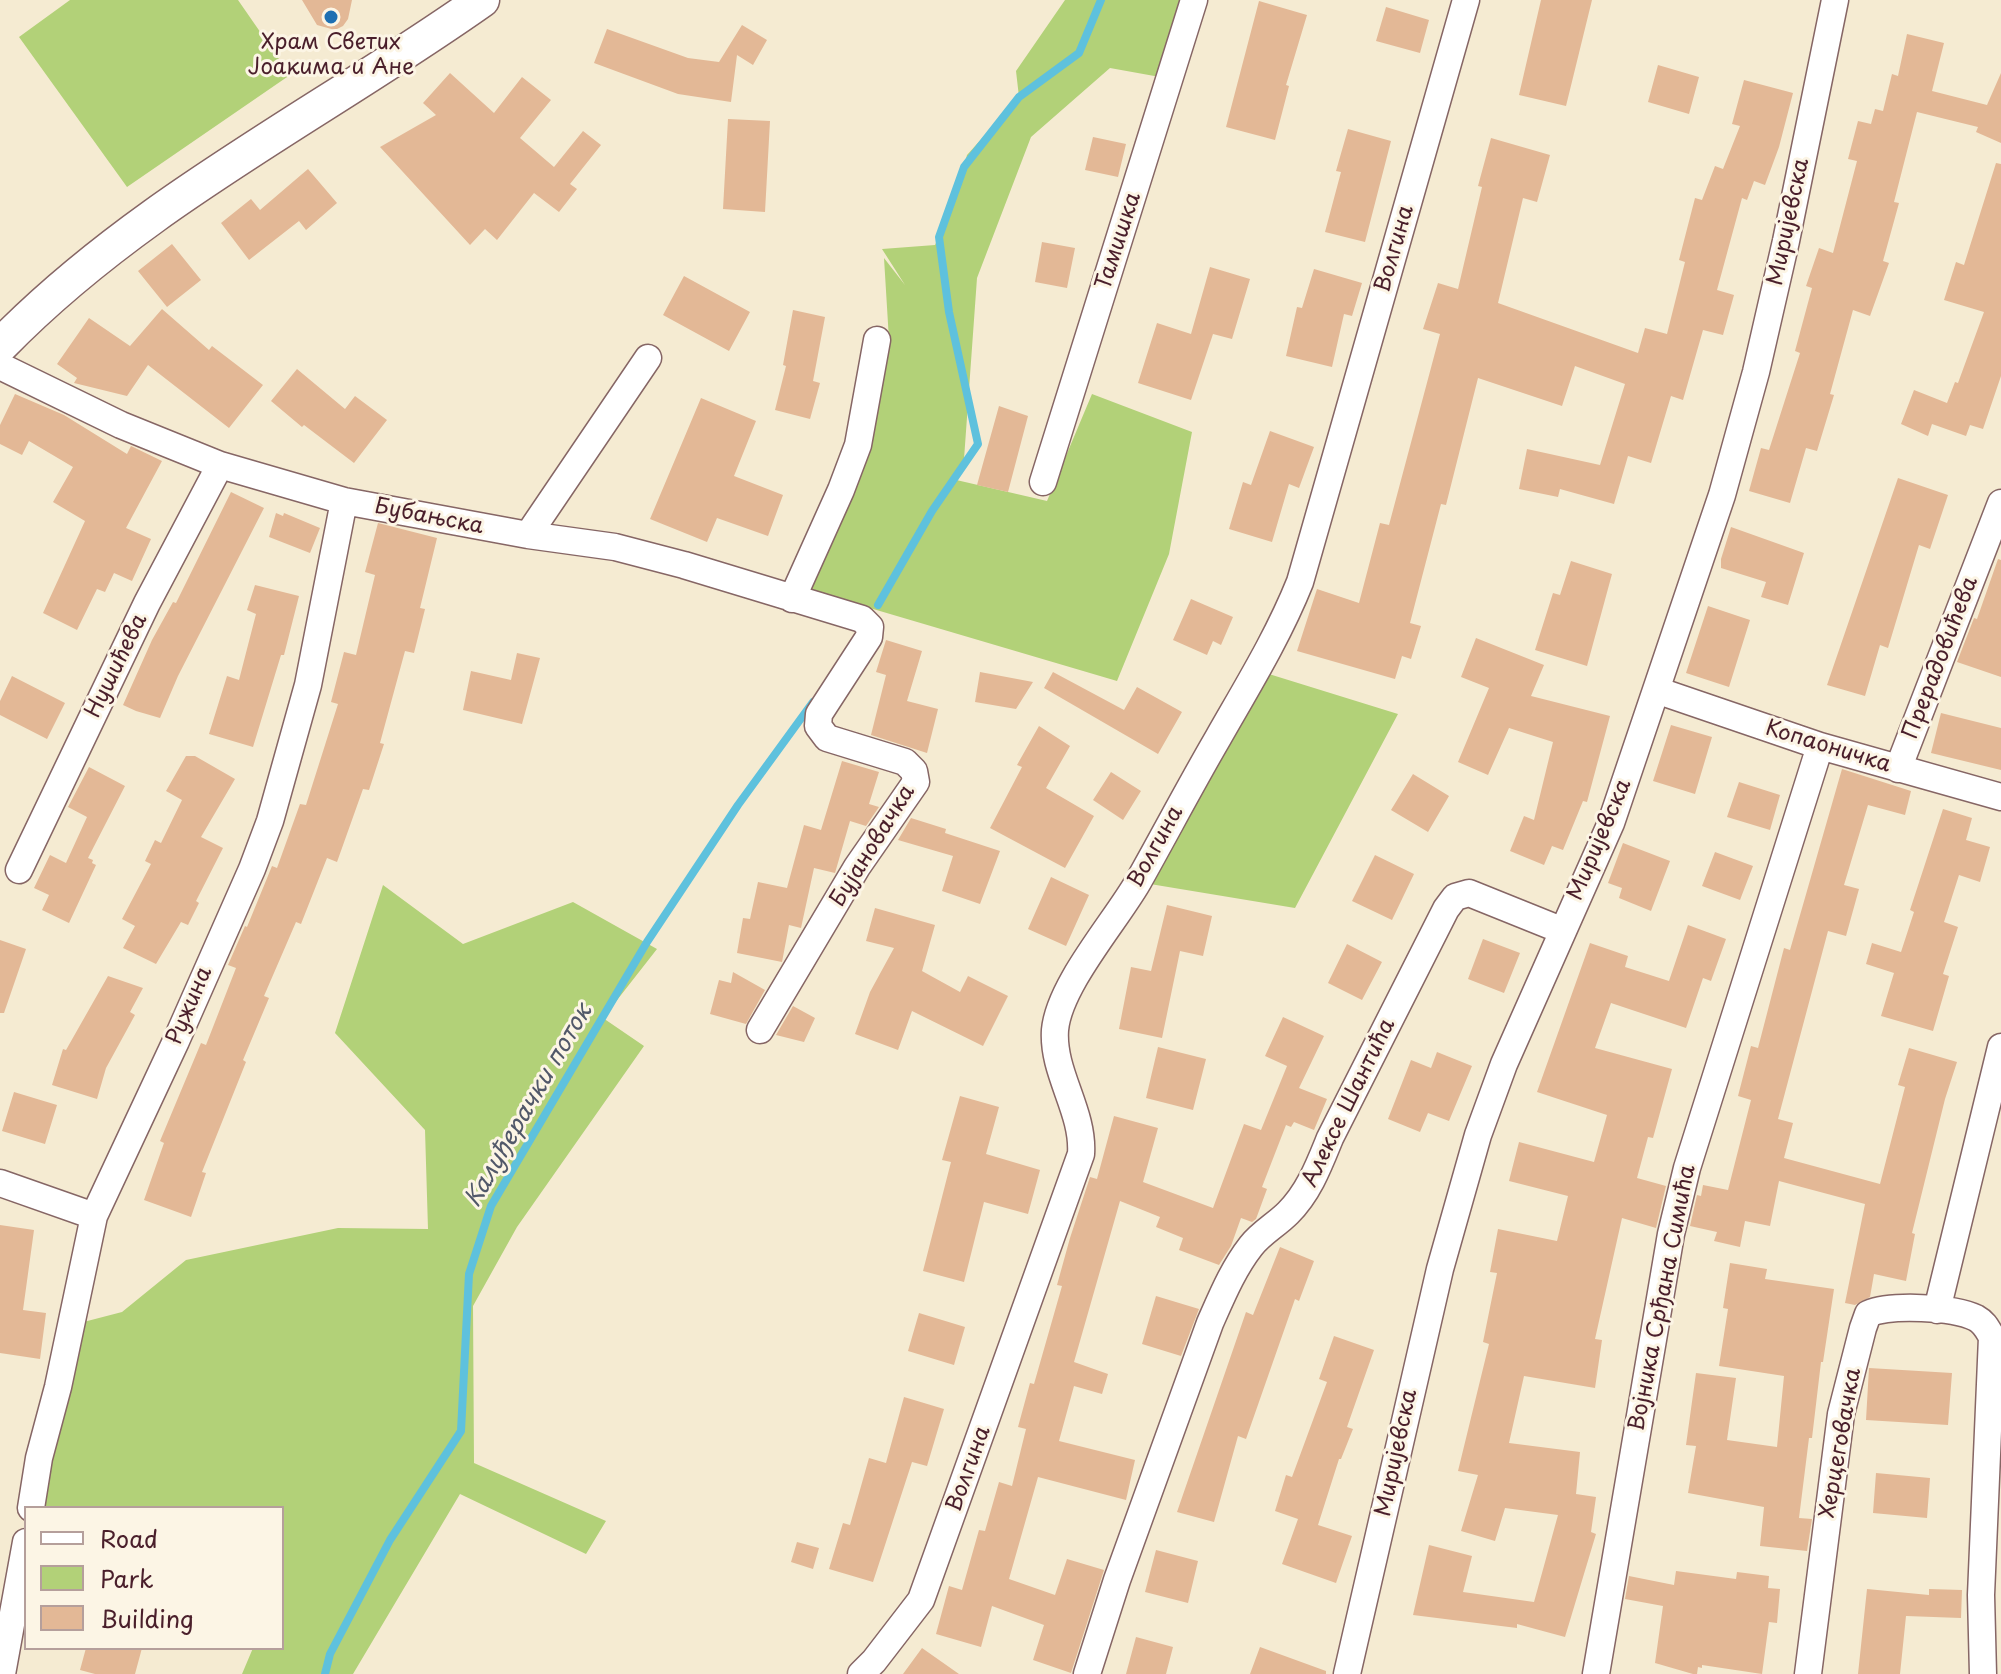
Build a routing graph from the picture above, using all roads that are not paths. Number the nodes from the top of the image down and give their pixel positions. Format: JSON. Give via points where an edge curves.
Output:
{"nodes":[{"id":1,"x":482,"y":0,"type":"edge"},
{"id":2,"x":1194,"y":0,"type":"edge"},
{"id":3,"x":1466,"y":0,"type":"edge"},
{"id":4,"x":1835,"y":0,"type":"edge"},
{"id":5,"x":877,"y":340,"type":"dead end"},
{"id":6,"x":0,"y":346,"type":"edge"},
{"id":7,"x":648,"y":358,"type":"dead end"},
{"id":8,"x":0,"y":366,"type":"edge"},
{"id":9,"x":220,"y":465,"type":"junction"},
{"id":10,"x":1043,"y":482,"type":"dead end"},
{"id":11,"x":344,"y":501,"type":"junction"},
{"id":12,"x":2001,"y":503,"type":"edge"},
{"id":13,"x":528,"y":535,"type":"junction"},
{"id":14,"x":792,"y":599,"type":"junction"},
{"id":15,"x":870,"y":627,"type":"joint"},
{"id":16,"x":1656,"y":690,"type":"junction"},
{"id":17,"x":1820,"y":746,"type":"junction"},
{"id":18,"x":1898,"y":769,"type":"junction"},
{"id":19,"x":2001,"y":797,"type":"edge"},
{"id":20,"x":19,"y":870,"type":"dead end"},
{"id":21,"x":1561,"y":930,"type":"junction"},
{"id":22,"x":760,"y":1030,"type":"dead end"},
{"id":23,"x":2001,"y":1047,"type":"edge"},
{"id":24,"x":0,"y":1183,"type":"edge"},
{"id":25,"x":94,"y":1216,"type":"junction"},
{"id":26,"x":1937,"y":1310,"type":"junction"},
{"id":27,"x":31,"y":1506,"type":"edge"},
{"id":28,"x":24,"y":1553,"type":"edge"},
{"id":29,"x":2,"y":1674,"type":"edge"},
{"id":30,"x":861,"y":1674,"type":"edge"},
{"id":31,"x":1087,"y":1674,"type":"edge"},
{"id":32,"x":1347,"y":1674,"type":"edge"},
{"id":33,"x":1596,"y":1674,"type":"edge"},
{"id":34,"x":1808,"y":1674,"type":"edge"},
{"id":35,"x":1983,"y":1674,"type":"edge"}],
"edges":[{"from":1,"to":6,"type":"street","via":[[156,215],[103,254]]},
{"from":2,"to":10,"type":"street","name":"Тамишка"},
{"from":3,"to":30,"type":"street","name":"Волгина","via":[[1300,582],[1276,636],[1060,1009],[1055,1030],[1058,1062],[1082,1137],[1081,1154],[921,1600]]},
{"from":4,"to":16,"type":"street","name":"Миријевска","via":[[1756,372],[1722,495]]},
{"from":5,"to":14,"type":"street","via":[[858,445]]},
{"from":7,"to":13,"type":"street"},
{"from":8,"to":9,"type":"street","name":"Бубањска","via":[[121,425]]},
{"from":9,"to":11,"type":"street","name":"Бубањска"},
{"from":9,"to":20,"type":"street","name":"Нушићева","via":[[147,603]]},
{"from":11,"to":13,"type":"street","name":"Бубањска"},
{"from":11,"to":25,"type":"street","name":"Ружина","via":[[308,685],[270,821]]},
{"from":12,"to":18,"type":"street","name":"Прерадовићева"},
{"from":13,"to":14,"type":"street","name":"Бубањска","via":[[615,547]]},
{"from":14,"to":15,"type":"street","name":"Бубањска","via":[[862,619]]},
{"from":15,"to":22,"type":"street","name":"Бујановачка","via":[[869,637],[819,714],[818,726],[827,738],[905,762],[916,782],[857,867]]},
{"from":16,"to":17,"type":"street","name":"Копаоничка"},
{"from":16,"to":21,"type":"street","name":"Миријевска","via":[[1611,823]]},
{"from":17,"to":18,"type":"street","name":"Копаоничка"},
{"from":17,"to":33,"type":"street","name":"Војника Срђана Симића","via":[[1671,1234]]},
{"from":18,"to":19,"type":"street","name":"Копаоничка"},
{"from":21,"to":31,"type":"street","name":"Алексе Шантића","via":[[1469,893],[1455,897],[1446,909],[1314,1177],[1288,1213],[1254,1243],[1225,1290]]},
{"from":21,"to":32,"type":"street","name":"Миријевска","via":[[1478,1135],[1444,1254]]},
{"from":23,"to":26,"type":"street"},
{"from":24,"to":25,"type":"street"},
{"from":25,"to":27,"type":"street","name":"Ружина"},
{"from":26,"to":34,"type":"street","name":"Херцеговачка","via":[[1880,1309],[1868,1314],[1863,1328],[1841,1414]]},
{"from":26,"to":35,"type":"street","name":"Херцеговачка","via":[[1974,1317],[1992,1337],[1981,1595]]},
{"from":28,"to":29,"type":"street"}]}
